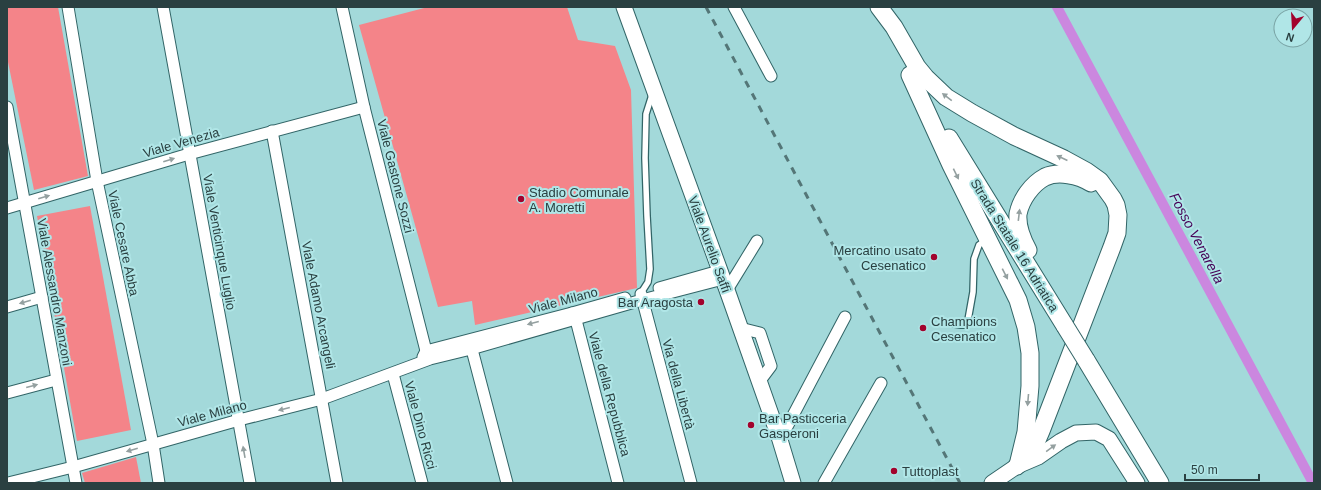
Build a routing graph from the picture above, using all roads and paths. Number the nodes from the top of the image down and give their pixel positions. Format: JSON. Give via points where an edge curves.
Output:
{"nodes":[{"id":1,"x":68,"y":7,"type":"edge"},
{"id":2,"x":162,"y":7,"type":"edge"},
{"id":3,"x":342,"y":7,"type":"edge"},
{"id":4,"x":624,"y":7,"type":"edge"},
{"id":5,"x":734,"y":7,"type":"edge"},
{"id":6,"x":869,"y":7,"type":"edge"},
{"id":7,"x":879,"y":7,"type":"edge"},
{"id":8,"x":910,"y":75,"type":"junction"},
{"id":9,"x":771,"y":76,"type":"dead end"},
{"id":10,"x":654,"y":89,"type":"junction"},
{"id":11,"x":7,"y":107,"type":"edge"},
{"id":12,"x":364,"y":107,"type":"junction"},
{"id":13,"x":8,"y":118,"type":"edge"},
{"id":14,"x":272,"y":131,"type":"junction"},
{"id":15,"x":189,"y":154,"type":"junction"},
{"id":16,"x":97,"y":181,"type":"junction"},
{"id":17,"x":1113,"y":199,"type":"junction"},
{"id":18,"x":24,"y":203,"type":"junction"},
{"id":19,"x":7,"y":208,"type":"edge"},
{"id":20,"x":988,"y":239,"type":"junction"},
{"id":21,"x":757,"y":241,"type":"dead end"},
{"id":22,"x":723,"y":280,"type":"junction"},
{"id":23,"x":42,"y":297,"type":"junction"},
{"id":24,"x":642,"y":297,"type":"junction"},
{"id":25,"x":7,"y":307,"type":"edge"},
{"id":26,"x":574,"y":316,"type":"junction"},
{"id":27,"x":845,"y":317,"type":"dead end"},
{"id":28,"x":948,"y":322,"type":"dead end"},
{"id":29,"x":1065,"y":326,"type":"junction"},
{"id":30,"x":470,"y":344,"type":"junction"},
{"id":31,"x":426,"y":351,"type":"junction"},
{"id":32,"x":420,"y":363,"type":"junction"},
{"id":33,"x":393,"y":374,"type":"junction"},
{"id":34,"x":56,"y":380,"type":"junction"},
{"id":35,"x":882,"y":383,"type":"dead end"},
{"id":36,"x":7,"y":393,"type":"edge"},
{"id":37,"x":322,"y":399,"type":"junction"},
{"id":38,"x":239,"y":420,"type":"junction"},
{"id":39,"x":780,"y":440,"type":"junction"},
{"id":40,"x":153,"y":444,"type":"junction"},
{"id":41,"x":1017,"y":466,"type":"junction"},
{"id":42,"x":73,"y":467,"type":"junction"},
{"id":43,"x":8,"y":483,"type":"edge"},
{"id":44,"x":76,"y":483,"type":"edge"},
{"id":45,"x":159,"y":483,"type":"edge"},
{"id":46,"x":250,"y":483,"type":"edge"},
{"id":47,"x":337,"y":483,"type":"edge"},
{"id":48,"x":422,"y":483,"type":"edge"},
{"id":49,"x":507,"y":483,"type":"edge"},
{"id":50,"x":618,"y":483,"type":"edge"},
{"id":51,"x":691,"y":483,"type":"edge"},
{"id":52,"x":793,"y":483,"type":"edge"},
{"id":53,"x":824,"y":483,"type":"edge"},
{"id":54,"x":992,"y":483,"type":"edge"},
{"id":55,"x":1137,"y":483,"type":"edge"},
{"id":56,"x":1160,"y":483,"type":"edge"}],
"edges":[{"from":1,"to":16,"type":"street","name":"Viale Cesare Abba"},
{"from":2,"to":15,"type":"street","name":"Viale Venticinque Luglio"},
{"from":3,"to":12,"type":"street","name":"Viale Gastone Sozzi"},
{"from":4,"to":10,"type":"street","name":"Viale Aurelio Saffi"},
{"from":5,"to":9,"type":"street"},
{"from":6,"to":8,"type":"main road","name":"Strada Statale 16 Adriatica"},
{"from":17,"to":7,"type":"main road","one_way":true,"via":[[1100,180],[1086,171],[1014,136],[946,97],[917,67],[894,26]]},
{"from":8,"to":20,"type":"main road","one_way":true},
{"from":8,"to":29,"type":"main road","name":"Strada Statale 16 Adriatica"},
{"from":10,"to":22,"type":"street","name":"Viale Aurelio Saffi"},
{"from":10,"to":24,"type":"lane","via":[[646,114],[645,173],[650,269]]},
{"from":11,"to":13,"type":"street","name":"Viale Alessandro Manzoni"},
{"from":12,"to":14,"type":"street","name":"Viale Venezia"},
{"from":12,"to":31,"type":"street","name":"Viale Gastone Sozzi"},
{"from":13,"to":18,"type":"street","name":"Viale Alessandro Manzoni"},
{"from":14,"to":15,"type":"street","name":"Viale Venezia"},
{"from":14,"to":37,"type":"street","name":"Viale Adamo Arcangeli"},
{"from":16,"to":15,"type":"street","name":"Viale Venezia","one_way":true},
{"from":15,"to":38,"type":"street","name":"Viale Venticinque Luglio"},
{"from":18,"to":16,"type":"street","name":"Viale Venezia","one_way":true},
{"from":16,"to":40,"type":"street","name":"Viale Cesare Abba"},
{"from":29,"to":17,"type":"main road","one_way":true,"via":[[1059,301],[1024,244],[1018,214],[1024,198],[1046,177],[1057,175],[1078,176]]},
{"from":17,"to":41,"type":"main road","via":[[1118,215],[1117,233],[1112,247],[1035,445]]},
{"from":18,"to":19,"type":"street","name":"Viale Venezia"},
{"from":18,"to":23,"type":"street","name":"Viale Alessandro Manzoni"},
{"from":20,"to":28,"type":"lane","via":[[979,245],[974,259],[973,292],[968,320],[966,324],[961,325]]},
{"from":20,"to":41,"type":"main road","one_way":true,"via":[[1018,300],[1030,353],[1026,432]]},
{"from":21,"to":22,"type":"street"},
{"from":22,"to":24,"type":"street","name":"Viale Milano"},
{"from":22,"to":39,"type":"street","name":"Viale Aurelio Saffi"},
{"from":23,"to":25,"type":"street","one_way":true},
{"from":23,"to":34,"type":"street","name":"Viale Alessandro Manzoni"},
{"from":24,"to":26,"type":"street","name":"Viale Milano"},
{"from":24,"to":51,"type":"street","name":"Via della Libertà"},
{"from":26,"to":30,"type":"street","name":"Viale Milano"},
{"from":26,"to":50,"type":"street","name":"Viale della Repubblica"},
{"from":27,"to":39,"type":"street"},
{"from":29,"to":56,"type":"main road","name":"Strada Statale 16 Adriatica","bridge":true},
{"from":30,"to":31,"type":"street","name":"Viale Milano"},
{"from":30,"to":32,"type":"street","name":"Viale Milano"},
{"from":30,"to":49,"type":"street"},
{"from":31,"to":32,"type":"street"},
{"from":32,"to":33,"type":"street","name":"Viale Milano"},
{"from":33,"to":37,"type":"street","name":"Viale Milano"},
{"from":33,"to":48,"type":"street","name":"Viale Dino Ricci"},
{"from":36,"to":34,"type":"street","one_way":true},
{"from":34,"to":42,"type":"street","name":"Viale Alessandro Manzoni"},
{"from":35,"to":53,"type":"street"},
{"from":37,"to":38,"type":"street","name":"Viale Milano","one_way":true},
{"from":37,"to":47,"type":"street","name":"Viale Adamo Arcangeli"},
{"from":38,"to":40,"type":"street","name":"Viale Milano"},
{"from":46,"to":38,"type":"street","name":"Viale Venticinque Luglio","one_way":true},
{"from":39,"to":52,"type":"street","name":"Viale Aurelio Saffi"},
{"from":40,"to":42,"type":"street","name":"Viale Milano","one_way":true},
{"from":40,"to":45,"type":"street","name":"Viale Cesare Abba"},
{"from":41,"to":54,"type":"street"},
{"from":41,"to":55,"type":"street","one_way":true,"via":[[1038,457],[1060,441],[1076,434],[1096,432],[1109,439]]},
{"from":42,"to":43,"type":"street","name":"Viale Milano"},
{"from":42,"to":44,"type":"street","name":"Viale Alessandro Manzoni"}]}
